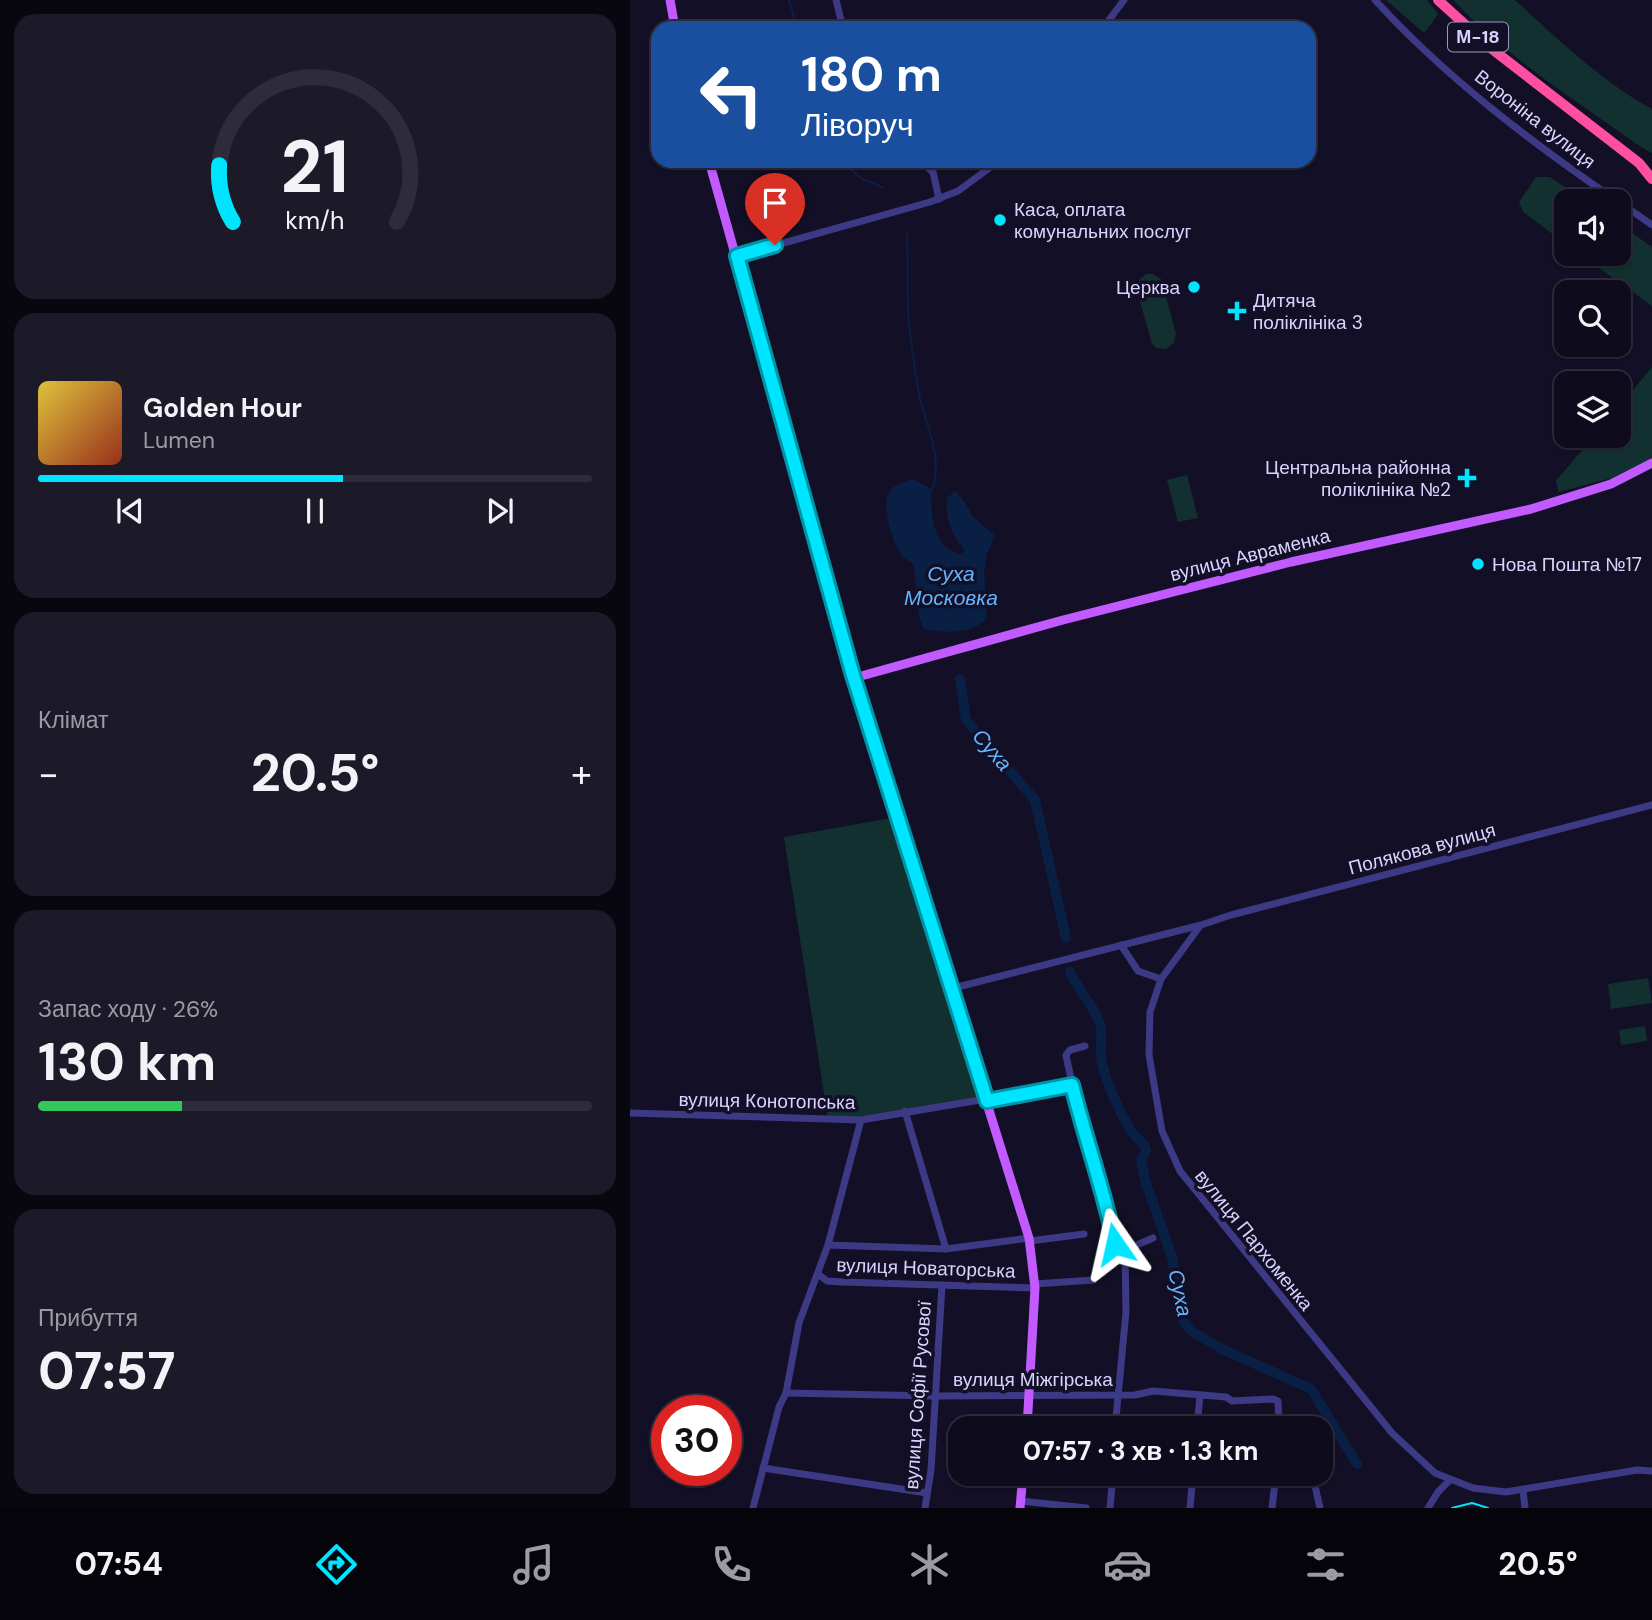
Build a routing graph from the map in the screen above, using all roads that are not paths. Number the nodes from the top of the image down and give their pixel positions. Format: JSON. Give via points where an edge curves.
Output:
{"nodes":[{"id":1,"x":670,"y":0,"type":"edge"},
{"id":2,"x":836,"y":0,"type":"edge"},
{"id":3,"x":1124,"y":0,"type":"edge"},
{"id":4,"x":1375,"y":0,"type":"edge"},
{"id":5,"x":1438,"y":0,"type":"edge"},
{"id":6,"x":674,"y":21,"type":"edge"},
{"id":7,"x":841,"y":21,"type":"edge"},
{"id":8,"x":1108,"y":21,"type":"edge"},
{"id":9,"x":1639,"y":163,"type":"junction"},
{"id":10,"x":1652,"y":167,"type":"edge"},
{"id":11,"x":711,"y":168,"type":"edge"},
{"id":12,"x":928,"y":168,"type":"edge"},
{"id":13,"x":989,"y":168,"type":"edge"},
{"id":14,"x":1652,"y":179,"type":"edge"},
{"id":15,"x":1600,"y":189,"type":"edge"},
{"id":16,"x":939,"y":199,"type":"junction"},
{"id":17,"x":1631,"y":211,"type":"edge"},
{"id":18,"x":1652,"y":225,"type":"edge"},
{"id":19,"x":737,"y":256,"type":"junction"},
{"id":20,"x":1652,"y":463,"type":"edge"},
{"id":21,"x":854,"y":678,"type":"junction"},
{"id":22,"x":1652,"y":805,"type":"edge"},
{"id":23,"x":1201,"y":925,"type":"junction"},
{"id":24,"x":1121,"y":945,"type":"junction"},
{"id":25,"x":1161,"y":979,"type":"junction"},
{"id":26,"x":950,"y":989,"type":"junction"},
{"id":27,"x":1085,"y":1046,"type":"dead end"},
{"id":28,"x":1072,"y":1085,"type":"junction"},
{"id":29,"x":987,"y":1100,"type":"junction"},
{"id":30,"x":905,"y":1111,"type":"junction"},
{"id":31,"x":630,"y":1114,"type":"edge"},
{"id":32,"x":861,"y":1120,"type":"junction"},
{"id":33,"x":1084,"y":1234,"type":"dead end"},
{"id":34,"x":1153,"y":1238,"type":"dead end"},
{"id":35,"x":1030,"y":1239,"type":"junction"},
{"id":36,"x":828,"y":1245,"type":"junction"},
{"id":37,"x":946,"y":1249,"type":"junction"},
{"id":38,"x":1125,"y":1250,"type":"junction"},
{"id":39,"x":818,"y":1275,"type":"junction"},
{"id":40,"x":1093,"y":1280,"type":"dead end"},
{"id":41,"x":942,"y":1285,"type":"junction"},
{"id":42,"x":1035,"y":1286,"type":"junction"},
{"id":43,"x":786,"y":1393,"type":"junction"},
{"id":44,"x":1030,"y":1395,"type":"junction"},
{"id":45,"x":1119,"y":1395,"type":"junction"},
{"id":46,"x":1200,"y":1395,"type":"junction"},
{"id":47,"x":934,"y":1396,"type":"junction"},
{"id":48,"x":1028,"y":1416,"type":"edge"},
{"id":49,"x":1116,"y":1416,"type":"edge"},
{"id":50,"x":1198,"y":1416,"type":"edge"},
{"id":51,"x":1279,"y":1416,"type":"edge"},
{"id":52,"x":763,"y":1468,"type":"junction"},
{"id":53,"x":1652,"y":1471,"type":"edge"},
{"id":54,"x":1449,"y":1481,"type":"junction"},
{"id":55,"x":1022,"y":1486,"type":"edge"},
{"id":56,"x":1112,"y":1486,"type":"edge"},
{"id":57,"x":1192,"y":1486,"type":"edge"},
{"id":58,"x":1275,"y":1486,"type":"edge"},
{"id":59,"x":1315,"y":1486,"type":"edge"},
{"id":60,"x":1523,"y":1490,"type":"junction"},
{"id":61,"x":928,"y":1493,"type":"junction"},
{"id":62,"x":1021,"y":1505,"type":"edge"},
{"id":63,"x":753,"y":1508,"type":"edge"},
{"id":64,"x":925,"y":1508,"type":"edge"},
{"id":65,"x":1086,"y":1508,"type":"edge"},
{"id":66,"x":1111,"y":1508,"type":"edge"},
{"id":67,"x":1190,"y":1508,"type":"edge"},
{"id":68,"x":1272,"y":1508,"type":"edge"},
{"id":69,"x":1320,"y":1508,"type":"edge"},
{"id":70,"x":1428,"y":1508,"type":"edge"},
{"id":71,"x":1525,"y":1508,"type":"edge"}],
"edges":[{"from":1,"to":6,"type":"main road"},
{"from":2,"to":7,"type":"street"},
{"from":3,"to":8,"type":"street"},
{"from":4,"to":15,"type":"street","name":"Вороніна вулиця","via":[[1504,118]]},
{"from":5,"to":9,"type":"highway","number":"М-18","via":[[1492,49]]},
{"from":9,"to":10,"type":"highway","number":"М-18"},
{"from":9,"to":14,"type":"highway","number":"М-18"},
{"from":11,"to":19,"type":"main road"},
{"from":12,"to":16,"type":"street"},
{"from":13,"to":16,"type":"street"},
{"from":16,"to":19,"type":"street"},
{"from":17,"to":18,"type":"street","name":"Вороніна вулиця"},
{"from":19,"to":21,"type":"main road"},
{"from":20,"to":21,"type":"main road","name":"вулиця Авраменка","via":[[1611,484],[1531,509],[1291,562]]},
{"from":21,"to":26,"type":"main road"},
{"from":22,"to":23,"type":"street","name":"Полякова вулиця"},
{"from":23,"to":24,"type":"street","name":"Полякова вулиця"},
{"from":23,"to":25,"type":"street"},
{"from":24,"to":25,"type":"street","via":[[1138,971]]},
{"from":24,"to":26,"type":"street","name":"Полякова вулиця"},
{"from":25,"to":54,"type":"street","name":"вулиця Пархоменка","via":[[1150,1012],[1149,1055],[1162,1131],[1180,1171],[1392,1433],[1434,1474]]},
{"from":26,"to":29,"type":"main road"},
{"from":27,"to":28,"type":"street","via":[[1067,1052]]},
{"from":28,"to":29,"type":"street","name":"вулиця Конотопська"},
{"from":28,"to":38,"type":"street","via":[[1115,1244]]},
{"from":29,"to":30,"type":"street","name":"вулиця Конотопська"},
{"from":29,"to":35,"type":"main road"},
{"from":30,"to":32,"type":"street","name":"вулиця Конотопська"},
{"from":30,"to":37,"type":"street"},
{"from":31,"to":32,"type":"street","name":"вулиця Конотопська"},
{"from":32,"to":36,"type":"street"},
{"from":33,"to":35,"type":"street","name":"вулиця Новаторська"},
{"from":34,"to":38,"type":"street"},
{"from":35,"to":37,"type":"street","name":"вулиця Новаторська"},
{"from":35,"to":42,"type":"main road"},
{"from":36,"to":37,"type":"street","name":"вулиця Новаторська"},
{"from":36,"to":39,"type":"street"},
{"from":38,"to":45,"type":"street","via":[[1126,1312]]},
{"from":39,"to":41,"type":"street","name":"вулиця Новаторська","via":[[827,1281]]},
{"from":39,"to":43,"type":"street","via":[[799,1323]]},
{"from":40,"to":42,"type":"street","name":"вулиця Новаторська"},
{"from":41,"to":42,"type":"street","name":"вулиця Новаторська"},
{"from":41,"to":47,"type":"street","name":"вулиця Софії Русової"},
{"from":42,"to":44,"type":"main road"},
{"from":43,"to":47,"type":"street","name":"вулиця Міжгірська"},
{"from":43,"to":52,"type":"street"},
{"from":44,"to":45,"type":"street","name":"вулиця Міжгірська"},
{"from":44,"to":47,"type":"street","name":"вулиця Міжгірська"},
{"from":44,"to":48,"type":"main road"},
{"from":45,"to":46,"type":"street","name":"вулиця Міжгірська","via":[[1153,1391]]},
{"from":45,"to":49,"type":"street"},
{"from":46,"to":50,"type":"street"},
{"from":46,"to":51,"type":"street","name":"вулиця Міжгірська","via":[[1232,1401],[1273,1398],[1278,1401]]},
{"from":47,"to":61,"type":"street","name":"вулиця Софії Русової"},
{"from":52,"to":61,"type":"street"},
{"from":52,"to":63,"type":"street"},
{"from":53,"to":60,"type":"street","via":[[1637,1469]]},
{"from":54,"to":60,"type":"street","via":[[1490,1491]]},
{"from":54,"to":70,"type":"street"},
{"from":55,"to":62,"type":"main road"},
{"from":56,"to":66,"type":"street"},
{"from":57,"to":67,"type":"street"},
{"from":58,"to":68,"type":"street"},
{"from":59,"to":69,"type":"street"},
{"from":60,"to":71,"type":"street"},
{"from":61,"to":64,"type":"street","name":"вулиця Софії Русової"},
{"from":62,"to":65,"type":"street"}]}
